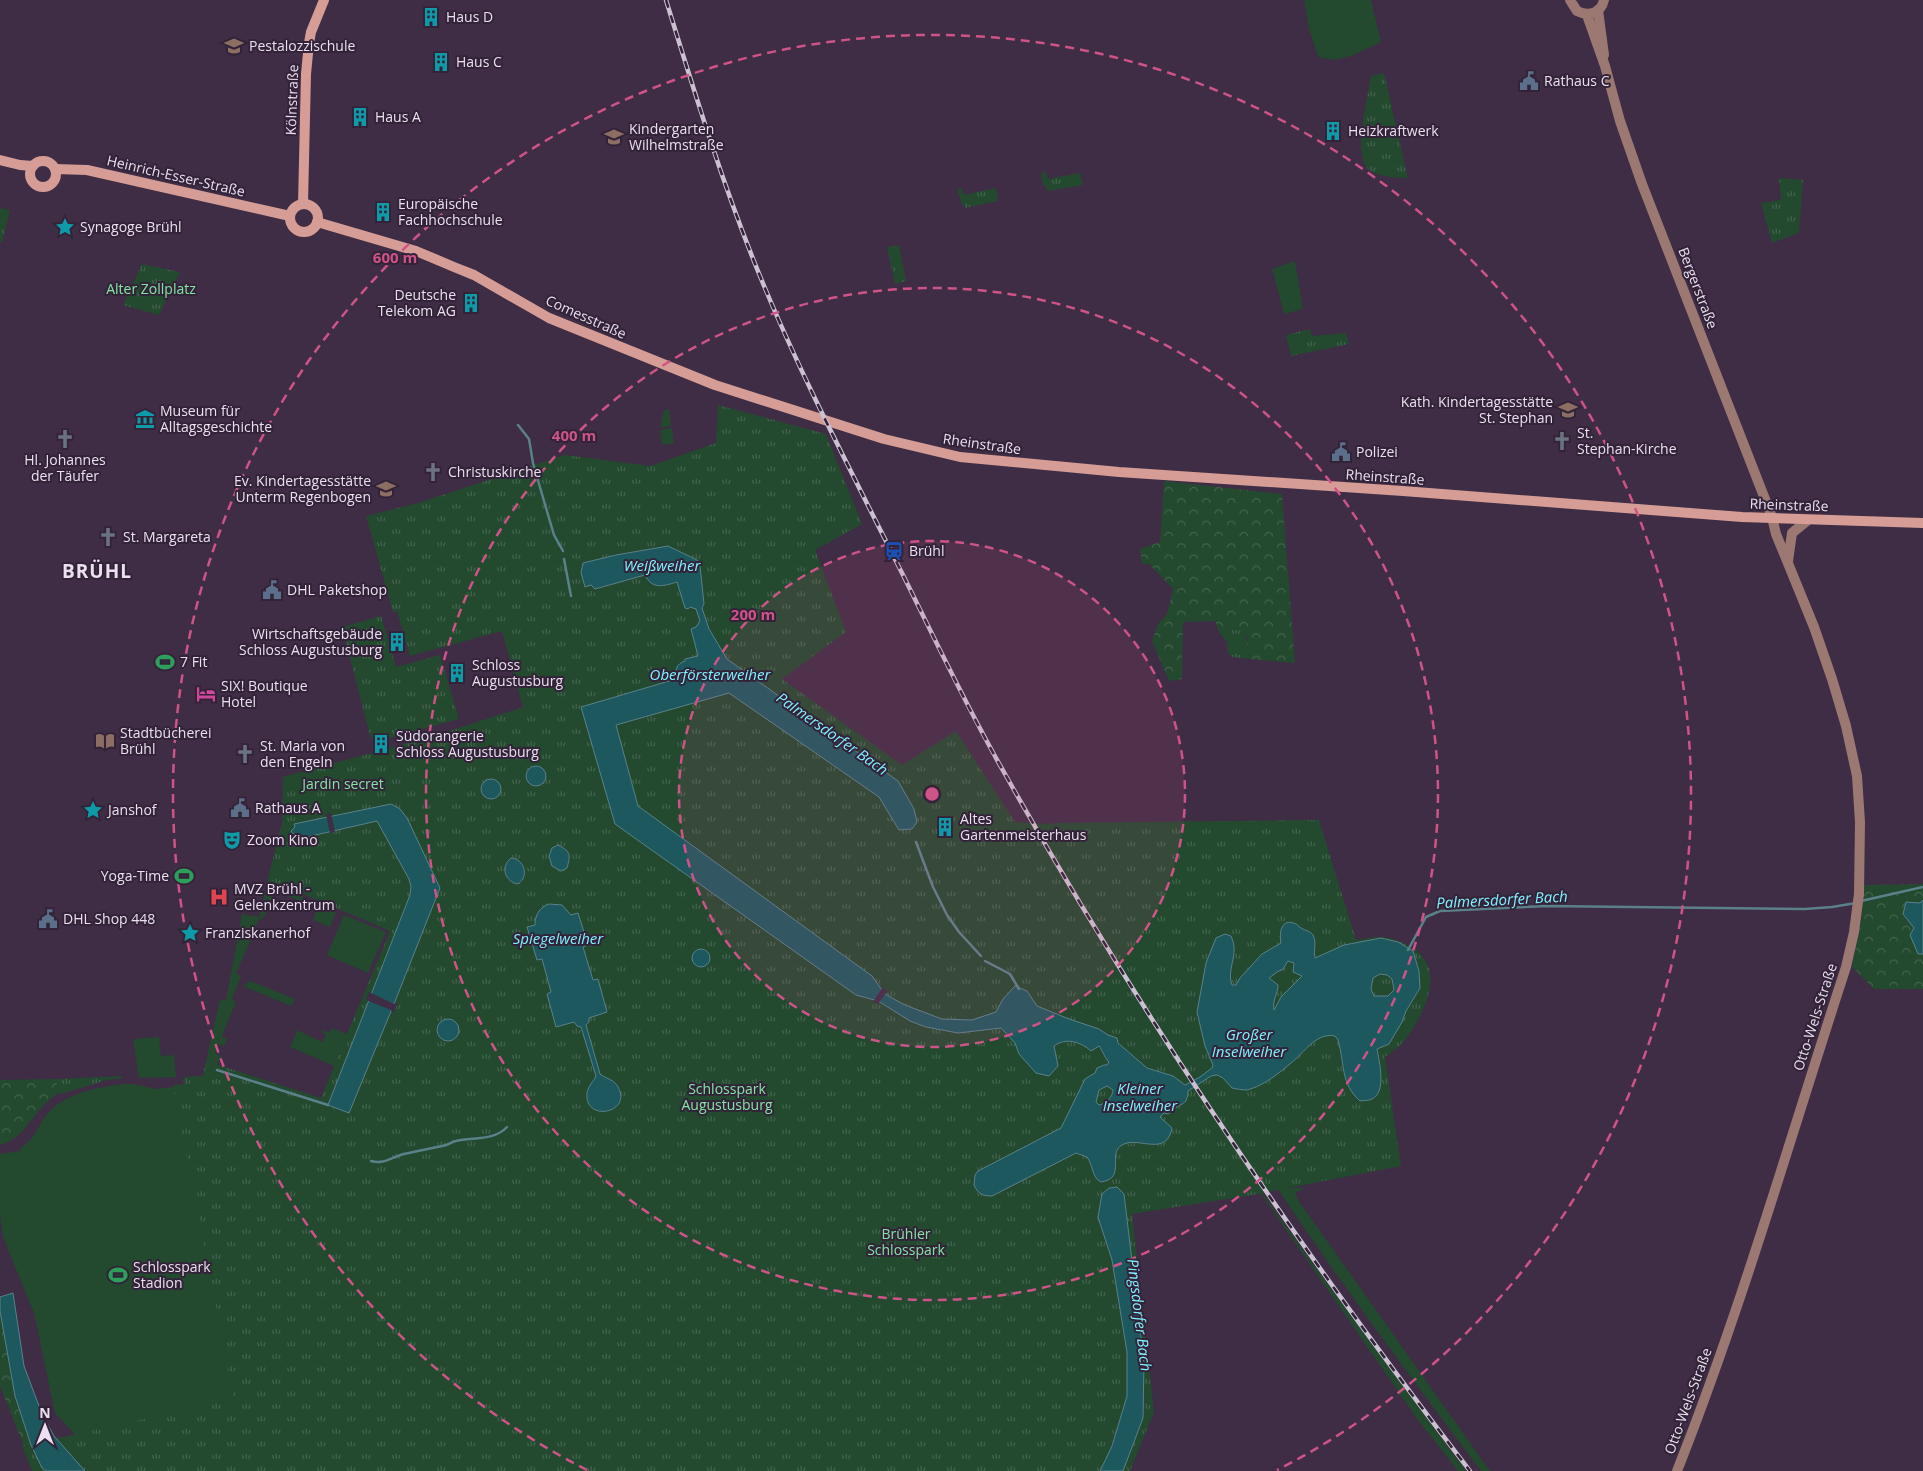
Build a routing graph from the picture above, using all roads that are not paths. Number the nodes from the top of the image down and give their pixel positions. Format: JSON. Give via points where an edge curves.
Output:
{"nodes":[{"id":1,"x":324,"y":0,"type":"edge"},
{"id":2,"x":1570,"y":0,"type":"edge"},
{"id":3,"x":1604,"y":0,"type":"edge"},
{"id":4,"x":1598,"y":10,"type":"junction"},
{"id":5,"x":1587,"y":15,"type":"junction"},
{"id":6,"x":1605,"y":66,"type":"junction"},
{"id":7,"x":0,"y":160,"type":"edge"},
{"id":8,"x":33,"y":166,"type":"junction"},
{"id":9,"x":55,"y":169,"type":"junction"},
{"id":10,"x":303,"y":204,"type":"junction"},
{"id":11,"x":290,"y":216,"type":"junction"},
{"id":12,"x":317,"y":222,"type":"junction"},
{"id":13,"x":849,"y":428,"type":"joint"},
{"id":14,"x":1772,"y":517,"type":"junction"},
{"id":15,"x":1808,"y":520,"type":"junction"},
{"id":16,"x":1923,"y":524,"type":"edge"},
{"id":17,"x":1788,"y":562,"type":"junction"},
{"id":18,"x":1677,"y":1471,"type":"edge"}],
"edges":[{"from":1,"to":10,"type":"main road","name":"Kölnstraße","via":[[309,43]]},
{"from":2,"to":5,"type":"street","name":"Bergerstraße","via":[[1577,11]]},
{"from":3,"to":4,"type":"street"},
{"from":4,"to":5,"type":"street"},
{"from":4,"to":6,"type":"street","name":"Bergerstraße"},
{"from":5,"to":6,"type":"street","name":"Bergerstraße"},
{"from":6,"to":14,"type":"street","name":"Bergerstraße","via":[[1642,184]]},
{"from":7,"to":8,"type":"main road"},
{"from":8,"to":9,"type":"main road","via":[[44,161]]},
{"from":8,"to":9,"type":"main road","via":[[31,179],[42,187],[54,181]]},
{"from":9,"to":11,"type":"main road","name":"Heinrich-Esser-Straße","via":[[87,170]]},
{"from":10,"to":11,"type":"main road","via":[[293,209]]},
{"from":10,"to":12,"type":"main road","via":[[315,209]]},
{"from":11,"to":12,"type":"main road","via":[[294,227],[301,231],[309,231]]},
{"from":12,"to":13,"type":"main road","name":"Comesstraße","via":[[416,252],[474,275],[549,318],[715,385]]},
{"from":13,"to":14,"type":"main road","name":"Rheinstraße","via":[[927,450],[976,459],[1119,472]]},
{"from":14,"to":15,"type":"main road","name":"Rheinstraße"},
{"from":14,"to":17,"type":"street","name":"Otto-Wels-Straße"},
{"from":15,"to":16,"type":"main road","name":"Rheinstraße"},
{"from":15,"to":17,"type":"street","name":"Otto-Wels-Straße","via":[[1792,533]]},
{"from":17,"to":18,"type":"street","name":"Otto-Wels-Straße","via":[[1832,678],[1857,776],[1860,822],[1857,912],[1846,967],[1754,1252]]}]}
